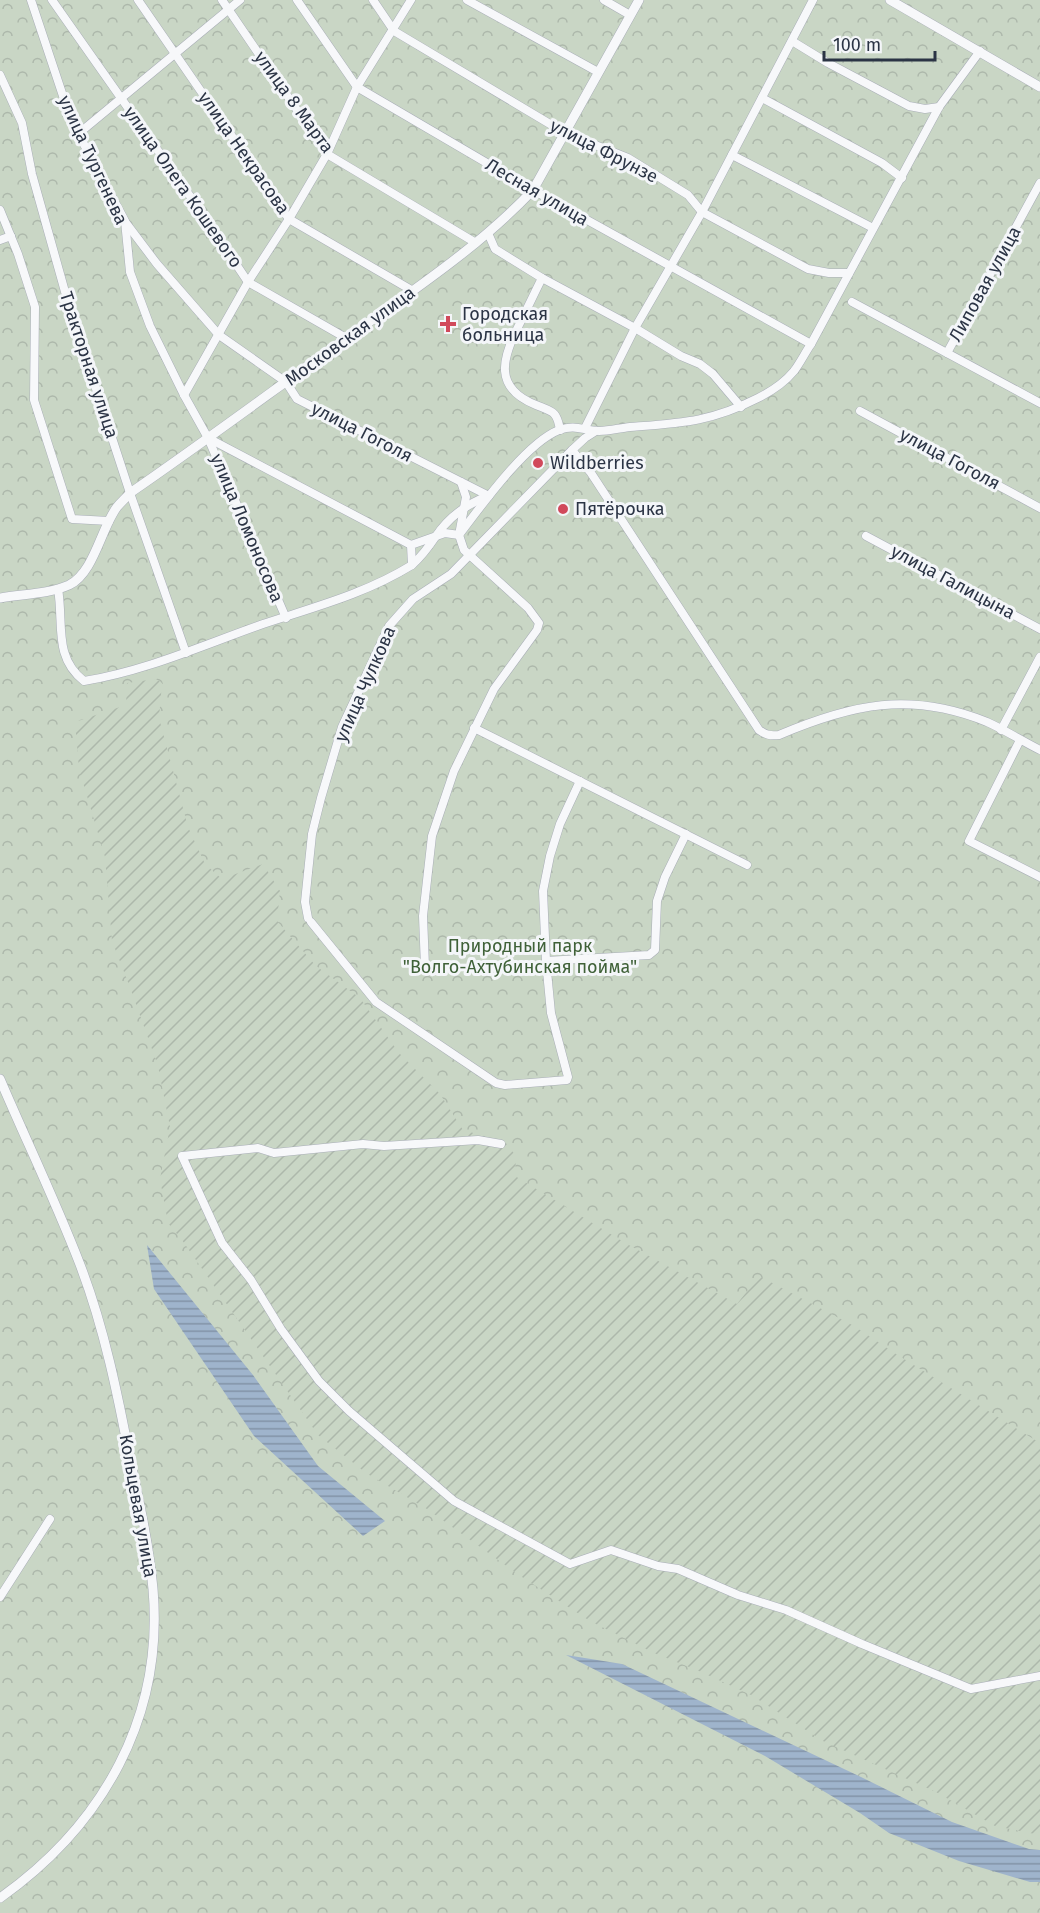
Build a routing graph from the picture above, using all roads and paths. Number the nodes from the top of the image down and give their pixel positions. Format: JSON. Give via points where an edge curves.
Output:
{"nodes":[{"id":1,"x":31,"y":0,"type":"edge"},
{"id":2,"x":52,"y":0,"type":"edge"},
{"id":3,"x":138,"y":0,"type":"edge"},
{"id":4,"x":222,"y":0,"type":"edge"},
{"id":5,"x":240,"y":0,"type":"edge"},
{"id":6,"x":297,"y":0,"type":"edge"},
{"id":7,"x":374,"y":0,"type":"edge"},
{"id":8,"x":411,"y":0,"type":"edge"},
{"id":9,"x":467,"y":0,"type":"edge"},
{"id":10,"x":604,"y":0,"type":"edge"},
{"id":11,"x":639,"y":0,"type":"edge"},
{"id":12,"x":813,"y":0,"type":"edge"},
{"id":13,"x":890,"y":0,"type":"edge"},
{"id":14,"x":228,"y":9,"type":"junction"},
{"id":15,"x":630,"y":15,"type":"junction"},
{"id":16,"x":394,"y":31,"type":"junction"},
{"id":17,"x":792,"y":42,"type":"junction"},
{"id":18,"x":980,"y":51,"type":"junction"},
{"id":19,"x":175,"y":53,"type":"junction"},
{"id":20,"x":598,"y":72,"type":"junction"},
{"id":21,"x":0,"y":75,"type":"edge"},
{"id":22,"x":357,"y":87,"type":"junction"},
{"id":23,"x":1040,"y":87,"type":"edge"},
{"id":24,"x":121,"y":98,"type":"junction"},
{"id":25,"x":762,"y":98,"type":"junction"},
{"id":26,"x":939,"y":107,"type":"junction"},
{"id":27,"x":565,"y":133,"type":"junction"},
{"id":28,"x":78,"y":134,"type":"junction"},
{"id":29,"x":327,"y":154,"type":"junction"},
{"id":30,"x":732,"y":155,"type":"junction"},
{"id":31,"x":902,"y":178,"type":"junction"},
{"id":32,"x":1040,"y":183,"type":"edge"},
{"id":33,"x":532,"y":190,"type":"junction"},
{"id":34,"x":0,"y":210,"type":"edge"},
{"id":35,"x":702,"y":212,"type":"junction"},
{"id":36,"x":289,"y":219,"type":"junction"},
{"id":37,"x":125,"y":221,"type":"junction"},
{"id":38,"x":873,"y":228,"type":"junction"},
{"id":39,"x":488,"y":233,"type":"junction"},
{"id":40,"x":11,"y":236,"type":"junction"},
{"id":41,"x":0,"y":240,"type":"edge"},
{"id":42,"x":476,"y":243,"type":"junction"},
{"id":43,"x":670,"y":268,"type":"junction"},
{"id":44,"x":849,"y":273,"type":"junction"},
{"id":45,"x":542,"y":278,"type":"junction"},
{"id":46,"x":248,"y":282,"type":"junction"},
{"id":47,"x":413,"y":291,"type":"junction"},
{"id":48,"x":852,"y":302,"type":"dead end"},
{"id":49,"x":635,"y":328,"type":"junction"},
{"id":50,"x":219,"y":335,"type":"junction"},
{"id":51,"x":346,"y":338,"type":"junction"},
{"id":52,"x":811,"y":344,"type":"junction"},
{"id":53,"x":947,"y":353,"type":"junction"},
{"id":54,"x":286,"y":382,"type":"junction"},
{"id":55,"x":184,"y":395,"type":"junction"},
{"id":56,"x":1040,"y":403,"type":"edge"},
{"id":57,"x":741,"y":407,"type":"junction"},
{"id":58,"x":860,"y":411,"type":"dead end"},
{"id":59,"x":585,"y":428,"type":"junction"},
{"id":60,"x":560,"y":430,"type":"junction"},
{"id":61,"x":596,"y":431,"type":"junction"},
{"id":62,"x":208,"y":438,"type":"junction"},
{"id":63,"x":572,"y":450,"type":"junction"},
{"id":64,"x":461,"y":482,"type":"junction"},
{"id":65,"x":130,"y":494,"type":"junction"},
{"id":66,"x":489,"y":496,"type":"junction"},
{"id":67,"x":465,"y":507,"type":"junction"},
{"id":68,"x":1040,"y":508,"type":"edge"},
{"id":69,"x":109,"y":521,"type":"junction"},
{"id":70,"x":459,"y":535,"type":"junction"},
{"id":71,"x":436,"y":536,"type":"junction"},
{"id":72,"x":866,"y":536,"type":"dead end"},
{"id":73,"x":411,"y":545,"type":"junction"},
{"id":74,"x":471,"y":554,"type":"junction"},
{"id":75,"x":412,"y":565,"type":"junction"},
{"id":76,"x":58,"y":589,"type":"junction"},
{"id":77,"x":0,"y":598,"type":"edge"},
{"id":78,"x":286,"y":618,"type":"junction"},
{"id":79,"x":1040,"y":629,"type":"edge"},
{"id":80,"x":186,"y":653,"type":"junction"},
{"id":81,"x":1040,"y":657,"type":"edge"},
{"id":82,"x":474,"y":728,"type":"junction"},
{"id":83,"x":1001,"y":730,"type":"junction"},
{"id":84,"x":1020,"y":740,"type":"junction"},
{"id":85,"x":1040,"y":750,"type":"edge"},
{"id":86,"x":580,"y":781,"type":"junction"},
{"id":87,"x":686,"y":834,"type":"junction"},
{"id":88,"x":747,"y":865,"type":"dead end"},
{"id":89,"x":1040,"y":877,"type":"edge"},
{"id":90,"x":546,"y":961,"type":"junction"},
{"id":91,"x":425,"y":967,"type":"dead end"},
{"id":92,"x":0,"y":1079,"type":"edge"},
{"id":93,"x":501,"y":1144,"type":"dead end"},
{"id":94,"x":50,"y":1519,"type":"dead end"},
{"id":95,"x":0,"y":1597,"type":"edge"},
{"id":96,"x":1040,"y":1676,"type":"edge"},
{"id":97,"x":0,"y":1898,"type":"edge"}],
"edges":[{"from":1,"to":28,"type":"street","name":"улица Тургенева"},
{"from":2,"to":24,"type":"street","name":"улица Олега Кошевого"},
{"from":3,"to":19,"type":"street","name":"улица Некрасова"},
{"from":4,"to":14,"type":"street","name":"улица 8 Марта"},
{"from":5,"to":14,"type":"street"},
{"from":6,"to":22,"type":"street","name":"Лесная улица"},
{"from":7,"to":16,"type":"street"},
{"from":8,"to":16,"type":"street"},
{"from":9,"to":20,"type":"street"},
{"from":10,"to":15,"type":"street"},
{"from":11,"to":15,"type":"street","name":"Московская улица"},
{"from":12,"to":17,"type":"street"},
{"from":13,"to":18,"type":"street"},
{"from":14,"to":19,"type":"street"},
{"from":14,"to":29,"type":"street","name":"улица 8 Марта"},
{"from":15,"to":20,"type":"street","name":"Московская улица"},
{"from":16,"to":22,"type":"street"},
{"from":16,"to":27,"type":"street","name":"улица Фрунзе"},
{"from":17,"to":25,"type":"street"},
{"from":17,"to":26,"type":"street","via":[[909,106]]},
{"from":18,"to":23,"type":"street"},
{"from":18,"to":26,"type":"street"},
{"from":19,"to":24,"type":"street"},
{"from":19,"to":36,"type":"street","name":"улица Некрасова"},
{"from":20,"to":27,"type":"street","name":"Московская улица"},
{"from":21,"to":65,"type":"street","name":"Тракторная улица","via":[[22,123],[32,174],[69,306]]},
{"from":22,"to":29,"type":"street"},
{"from":22,"to":33,"type":"street","name":"Лесная улица"},
{"from":24,"to":28,"type":"street"},
{"from":24,"to":46,"type":"street","name":"улица Олега Кошевого"},
{"from":25,"to":30,"type":"street"},
{"from":25,"to":31,"type":"street","via":[[882,163]]},
{"from":26,"to":31,"type":"street"},
{"from":27,"to":33,"type":"street","name":"Московская улица"},
{"from":27,"to":35,"type":"street","name":"улица Фрунзе","via":[[628,158],[688,195]]},
{"from":28,"to":37,"type":"street","name":"улица Тургенева"},
{"from":29,"to":36,"type":"street"},
{"from":29,"to":42,"type":"street","name":"улица 8 Марта"},
{"from":30,"to":35,"type":"street"},
{"from":30,"to":38,"type":"street"},
{"from":31,"to":38,"type":"street"},
{"from":32,"to":53,"type":"street","name":"Липовая улица"},
{"from":33,"to":39,"type":"street","name":"Московская улица"},
{"from":33,"to":43,"type":"street","name":"Лесная улица"},
{"from":34,"to":40,"type":"street"},
{"from":35,"to":43,"type":"street"},
{"from":35,"to":44,"type":"street","name":"улица Фрунзе","via":[[808,269]]},
{"from":36,"to":46,"type":"street"},
{"from":36,"to":47,"type":"street","name":"улица Некрасова"},
{"from":37,"to":50,"type":"street","name":"улица Гоголя"},
{"from":37,"to":55,"type":"street","name":"улица Тургенева","via":[[130,272],[150,326]]},
{"from":38,"to":44,"type":"street"},
{"from":39,"to":42,"type":"street","name":"Московская улица"},
{"from":39,"to":45,"type":"street","via":[[495,249]]},
{"from":40,"to":41,"type":"street"},
{"from":40,"to":69,"type":"street","via":[[35,307],[34,400],[72,519]]},
{"from":42,"to":47,"type":"street","name":"Московская улица"},
{"from":43,"to":49,"type":"street"},
{"from":43,"to":52,"type":"street","name":"Лесная улица"},
{"from":44,"to":52,"type":"street"},
{"from":45,"to":49,"type":"street"},
{"from":45,"to":60,"type":"street","via":[[507,348],[505,372],[507,382],[523,399],[554,412]]},
{"from":46,"to":50,"type":"street"},
{"from":46,"to":51,"type":"street","name":"улица Олега Кошевого"},
{"from":47,"to":51,"type":"street","name":"Московская улица"},
{"from":48,"to":53,"type":"street"},
{"from":49,"to":57,"type":"street","via":[[700,364]]},
{"from":49,"to":59,"type":"street"},
{"from":50,"to":54,"type":"street","name":"улица Гоголя"},
{"from":50,"to":55,"type":"street"},
{"from":51,"to":54,"type":"street","name":"Московская улица"},
{"from":52,"to":57,"type":"street","via":[[793,372],[769,392]]},
{"from":53,"to":56,"type":"street"},
{"from":54,"to":62,"type":"street","name":"Московская улица"},
{"from":54,"to":64,"type":"street","name":"улица Гоголя","via":[[297,399]]},
{"from":55,"to":62,"type":"street","name":"улица Тургенева"},
{"from":57,"to":61,"type":"street","via":[[679,424]]},
{"from":58,"to":68,"type":"street","name":"улица Гоголя"},
{"from":59,"to":60,"type":"street"},
{"from":59,"to":61,"type":"street"},
{"from":60,"to":66,"type":"street","via":[[536,445]]},
{"from":61,"to":63,"type":"street","name":"улица Чулкова"},
{"from":62,"to":65,"type":"street","name":"Московская улица"},
{"from":62,"to":73,"type":"street"},
{"from":62,"to":78,"type":"street","name":"улица Ломоносова"},
{"from":63,"to":74,"type":"street","name":"улица Чулкова"},
{"from":63,"to":83,"type":"street","via":[[765,734],[772,736],[849,709],[905,704],[957,712]]},
{"from":64,"to":66,"type":"street","name":"улица Гоголя"},
{"from":64,"to":67,"type":"street"},
{"from":65,"to":69,"type":"street","name":"Московская улица"},
{"from":65,"to":80,"type":"street","name":"Тракторная улица"},
{"from":66,"to":67,"type":"street"},
{"from":66,"to":70,"type":"street"},
{"from":67,"to":70,"type":"street"},
{"from":67,"to":71,"type":"street"},
{"from":69,"to":76,"type":"street","name":"Московская улица","via":[[81,575]]},
{"from":70,"to":71,"type":"street"},
{"from":70,"to":74,"type":"street","via":[[464,550]]},
{"from":71,"to":73,"type":"street"},
{"from":71,"to":75,"type":"street"},
{"from":72,"to":79,"type":"street","name":"улица Галицына"},
{"from":73,"to":75,"type":"street"},
{"from":74,"to":82,"type":"street","via":[[539,623],[494,689]]},
{"from":74,"to":90,"type":"street","name":"улица Чулкова","via":[[451,574],[413,599],[389,626],[342,727],[312,834],[304,902],[309,920],[376,1002],[496,1083],[567,1080],[550,1005]]},
{"from":75,"to":78,"type":"street","via":[[377,585]]},
{"from":76,"to":77,"type":"street","name":"Московская улица"},
{"from":76,"to":80,"type":"street","via":[[63,654],[84,681],[143,668]]},
{"from":78,"to":80,"type":"street"},
{"from":81,"to":83,"type":"street"},
{"from":82,"to":86,"type":"street"},
{"from":82,"to":91,"type":"street","via":[[454,771],[432,836],[423,916]]},
{"from":83,"to":84,"type":"street"},
{"from":84,"to":85,"type":"street"},
{"from":84,"to":89,"type":"street","via":[[969,842]]},
{"from":86,"to":87,"type":"street"},
{"from":86,"to":90,"type":"street","via":[[560,824],[544,882]]},
{"from":87,"to":88,"type":"street"},
{"from":87,"to":90,"type":"street","via":[[657,901],[655,950],[649,955]]},
{"from":92,"to":97,"type":"street","name":"Кольцевая улица","via":[[80,1263],[123,1425],[153,1590],[153,1645],[147,1687],[122,1760],[104,1793],[75,1831],[46,1861]]},
{"from":93,"to":96,"type":"street","via":[[478,1140],[363,1144],[274,1153],[258,1148],[182,1156],[222,1243],[319,1381],[454,1501],[570,1564],[611,1550],[678,1569],[971,1689]]},
{"from":94,"to":95,"type":"street"}]}
